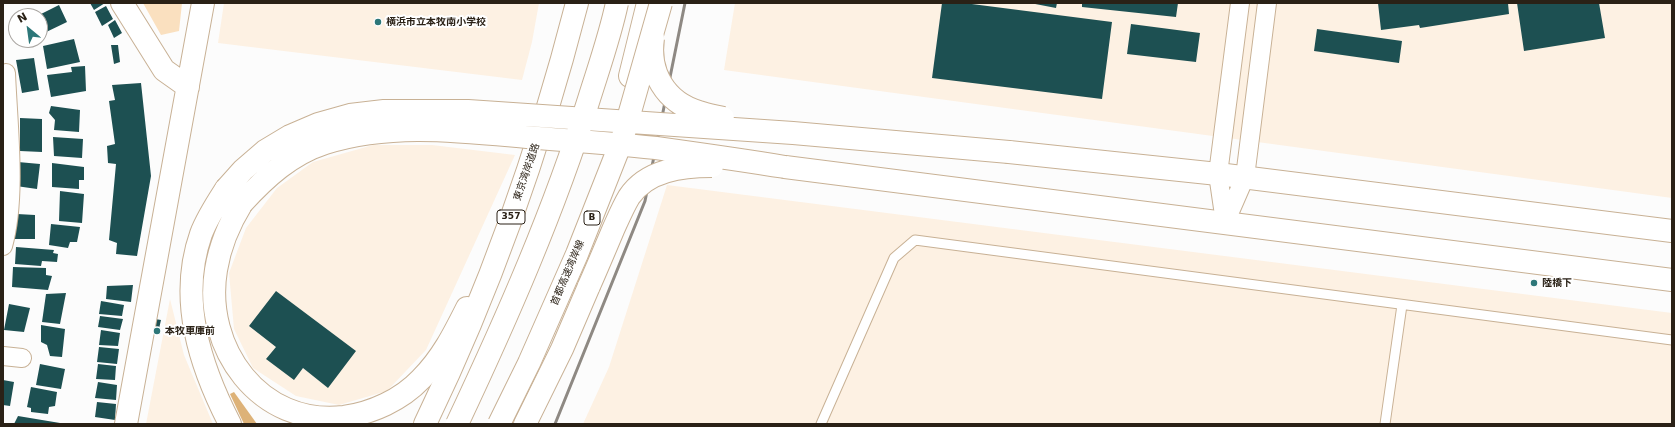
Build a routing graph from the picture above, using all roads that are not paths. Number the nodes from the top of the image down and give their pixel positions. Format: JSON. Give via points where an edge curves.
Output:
{"nodes":[{"id":1,"x":122,"y":3,"type":"edge"},
{"id":2,"x":203,"y":3,"type":"edge"},
{"id":3,"x":577,"y":3,"type":"edge"},
{"id":4,"x":617,"y":3,"type":"edge"},
{"id":5,"x":648,"y":3,"type":"edge"},
{"id":6,"x":660,"y":3,"type":"edge"},
{"id":7,"x":1240,"y":3,"type":"edge"},
{"id":8,"x":1267,"y":3,"type":"edge"},
{"id":9,"x":6,"y":73,"type":"dead end"},
{"id":10,"x":188,"y":87,"type":"junction"},
{"id":11,"x":794,"y":133,"type":"junction"},
{"id":12,"x":785,"y":167,"type":"junction"},
{"id":13,"x":1218,"y":174,"type":"junction"},
{"id":14,"x":1245,"y":177,"type":"junction"},
{"id":15,"x":234,"y":196,"type":"junction"},
{"id":16,"x":1225,"y":223,"type":"junction"},
{"id":17,"x":1672,"y":231,"type":"edge"},
{"id":18,"x":506,"y":232,"type":"junction"},
{"id":19,"x":3,"y":246,"type":"edge"},
{"id":20,"x":1672,"y":280,"type":"edge"},
{"id":21,"x":1402,"y":304,"type":"junction"},
{"id":22,"x":1672,"y":340,"type":"edge"},
{"id":23,"x":3,"y":356,"type":"edge"},
{"id":24,"x":22,"y":358,"type":"dead end"},
{"id":25,"x":126,"y":424,"type":"edge"},
{"id":26,"x":230,"y":424,"type":"edge"},
{"id":27,"x":425,"y":424,"type":"edge"},
{"id":28,"x":457,"y":424,"type":"edge"},
{"id":29,"x":499,"y":424,"type":"edge"},
{"id":30,"x":510,"y":424,"type":"edge"},
{"id":31,"x":525,"y":424,"type":"edge"},
{"id":32,"x":821,"y":424,"type":"edge"},
{"id":33,"x":1385,"y":424,"type":"edge"}],
"edges":[{"from":1,"to":10,"type":"main road","via":[[164,70]]},
{"from":2,"to":10,"type":"main road"},
{"from":3,"to":18,"type":"main road","name":"東京湾岸道路","number":"357","via":[[556,84]]},
{"from":4,"to":28,"type":"main road","bridge":true,"via":[[577,137],[538,242]]},
{"from":5,"to":30,"type":"main road","via":[[618,130],[580,254],[536,368]]},
{"from":6,"to":11,"type":"main road","bridge":true,"via":[[652,43],[652,59],[662,86],[672,98],[699,112]]},
{"from":6,"to":29,"type":"main road","name":"首都高速湾岸線","number":"B","bridge":true,"via":[[622,140],[577,254]]},
{"from":7,"to":13,"type":"street"},
{"from":8,"to":14,"type":"street"},
{"from":9,"to":19,"type":"street","via":[[10,193]]},
{"from":10,"to":25,"type":"main road"},
{"from":11,"to":13,"type":"main road","bridge":true},
{"from":11,"to":15,"type":"main road","bridge":true,"via":[[468,111],[384,111],[350,115],[318,124],[290,136],[264,151],[243,170]]},
{"from":12,"to":15,"type":"main road","bridge":true,"via":[[655,148],[466,132],[388,131],[353,136],[299,154],[258,186]]},
{"from":12,"to":16,"type":"main road"},
{"from":12,"to":31,"type":"main road","bridge":true,"via":[[686,167],[653,176],[641,184],[630,196],[622,211],[562,349]]},
{"from":13,"to":14,"type":"main road"},
{"from":13,"to":16,"type":"street"},
{"from":14,"to":16,"type":"street"},
{"from":14,"to":17,"type":"main road"},
{"from":15,"to":18,"type":"main road","via":[[215,271],[217,323],[224,346],[236,368],[252,387],[269,401],[310,417],[334,418],[357,415],[381,407],[420,380],[437,362],[450,341]]},
{"from":15,"to":26,"type":"main road","via":[[213,209],[201,234],[194,262],[191,291],[199,352],[210,383]]},
{"from":16,"to":20,"type":"main road"},
{"from":18,"to":27,"type":"main road","name":"東京湾岸道路","number":"357","via":[[471,321]]},
{"from":21,"to":22,"type":"lane"},
{"from":21,"to":32,"type":"lane","via":[[915,240],[894,258]]},
{"from":21,"to":33,"type":"lane"},
{"from":23,"to":24,"type":"street"}]}
